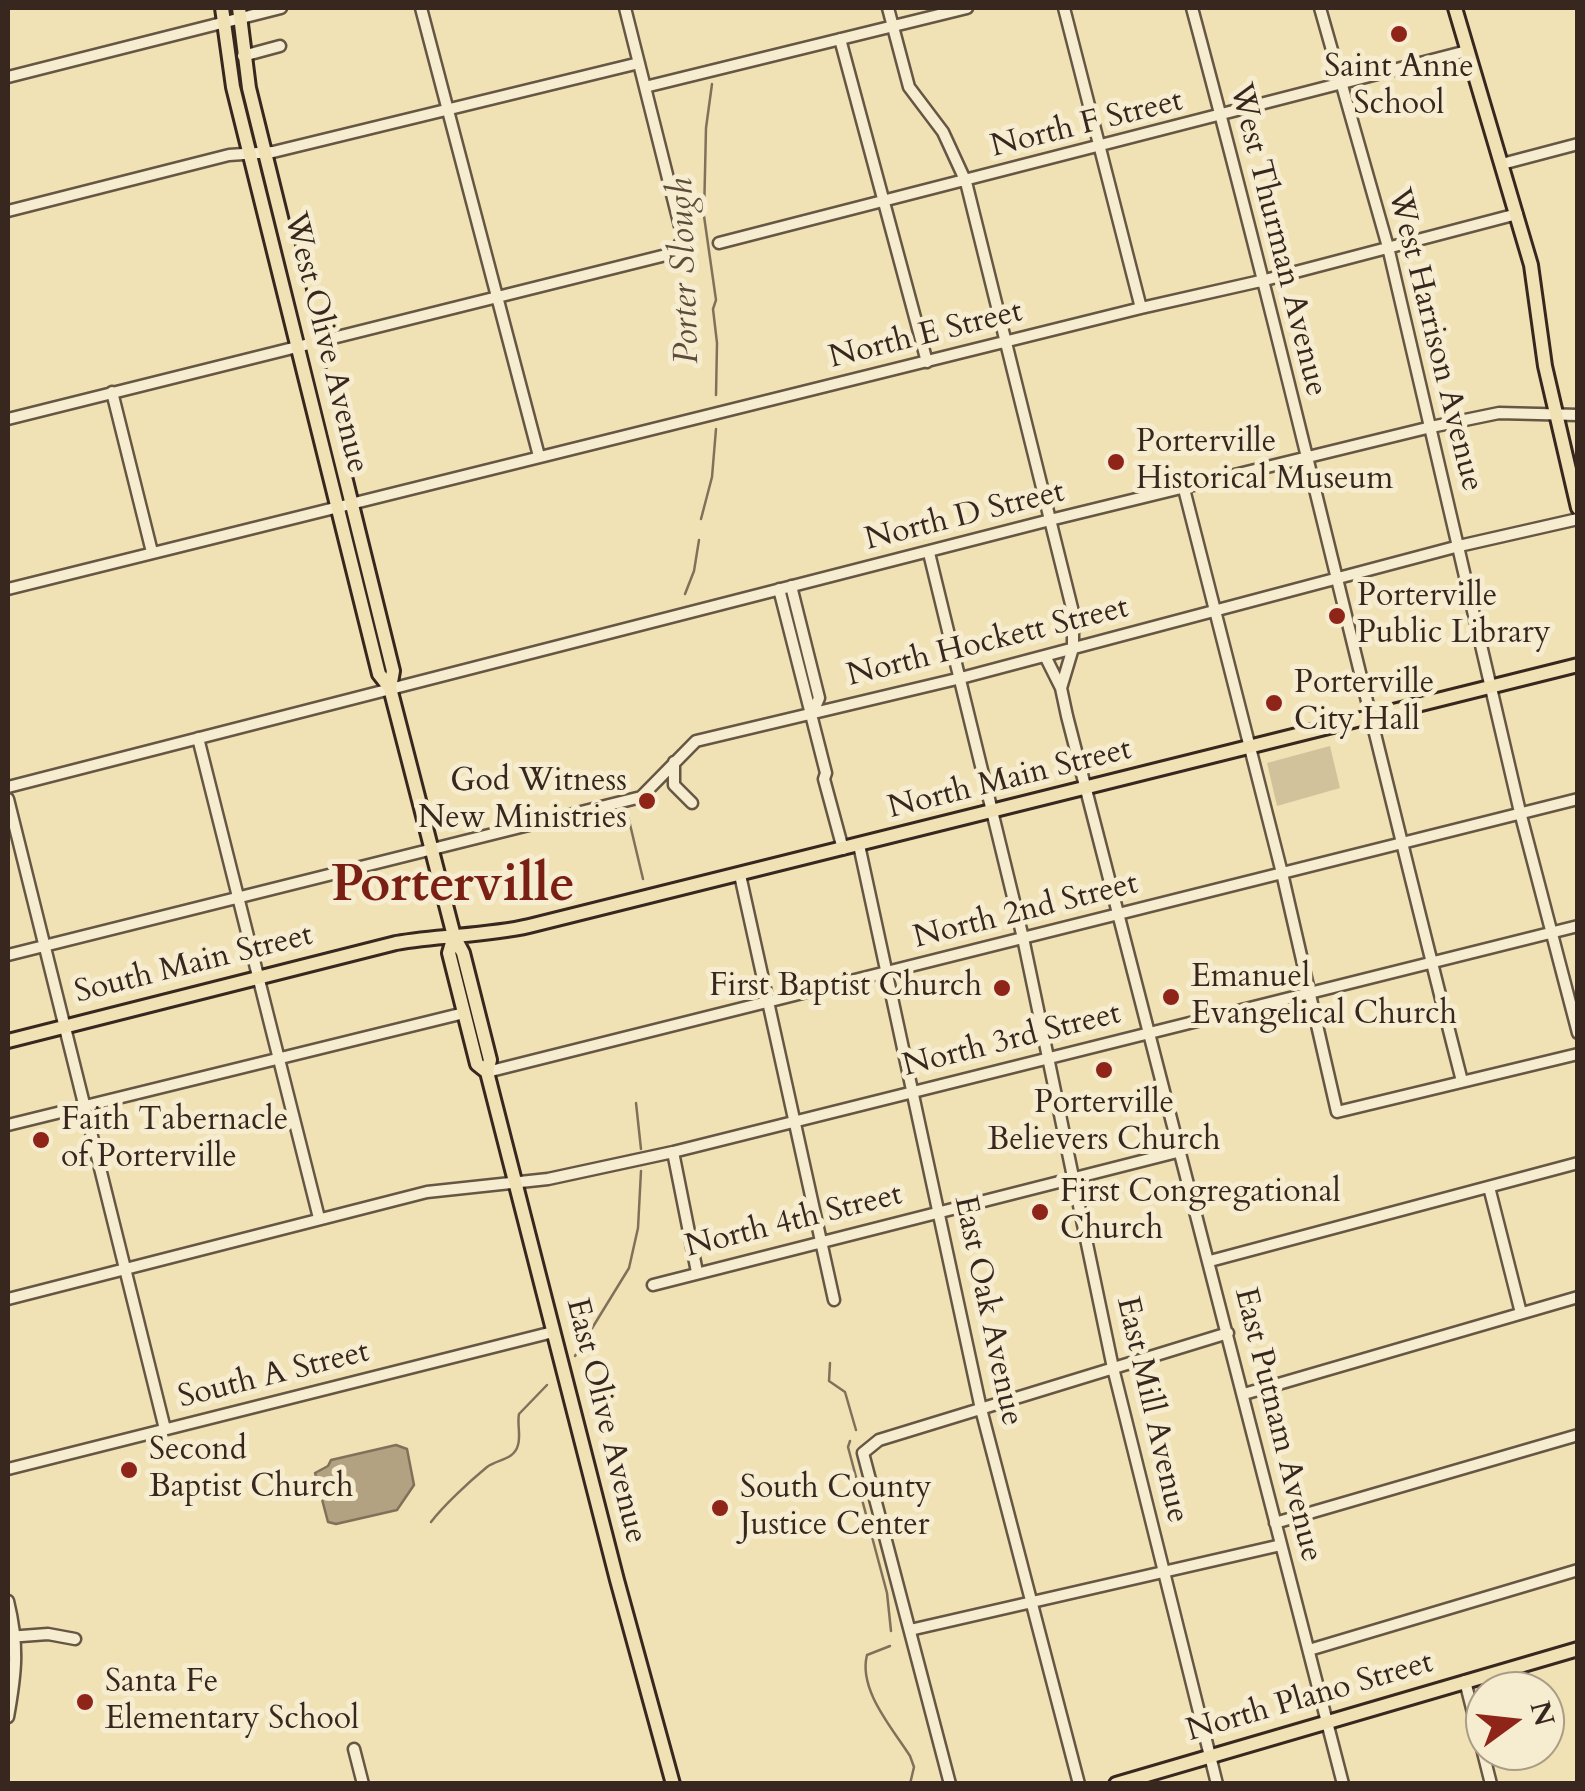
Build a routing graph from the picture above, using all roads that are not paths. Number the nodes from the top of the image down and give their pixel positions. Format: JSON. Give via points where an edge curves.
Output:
{"nodes":[{"id":1,"x":281,"y":8,"type":"edge"},
{"id":2,"x":421,"y":8,"type":"edge"},
{"id":3,"x":625,"y":8,"type":"edge"},
{"id":4,"x":888,"y":8,"type":"edge"},
{"id":5,"x":968,"y":8,"type":"edge"},
{"id":6,"x":1064,"y":8,"type":"edge"},
{"id":7,"x":1192,"y":8,"type":"edge"},
{"id":8,"x":1320,"y":8,"type":"edge"},
{"id":9,"x":1455,"y":8,"type":"edge"},
{"id":10,"x":231,"y":15,"type":"edge"},
{"id":11,"x":892,"y":26,"type":"junction"},
{"id":12,"x":840,"y":39,"type":"junction"},
{"id":13,"x":280,"y":46,"type":"dead end"},
{"id":14,"x":1467,"y":51,"type":"junction"},
{"id":15,"x":243,"y":56,"type":"junction"},
{"id":16,"x":639,"y":64,"type":"junction"},
{"id":17,"x":8,"y":78,"type":"edge"},
{"id":18,"x":1341,"y":85,"type":"junction"},
{"id":19,"x":645,"y":87,"type":"junction"},
{"id":20,"x":448,"y":107,"type":"junction"},
{"id":21,"x":1221,"y":116,"type":"junction"},
{"id":22,"x":1578,"y":144,"type":"edge"},
{"id":23,"x":1099,"y":147,"type":"junction"},
{"id":24,"x":257,"y":151,"type":"junction"},
{"id":25,"x":1502,"y":164,"type":"junction"},
{"id":26,"x":966,"y":182,"type":"junction"},
{"id":27,"x":884,"y":202,"type":"junction"},
{"id":28,"x":8,"y":211,"type":"edge"},
{"id":29,"x":1518,"y":214,"type":"junction"},
{"id":30,"x":267,"y":225,"type":"junction"},
{"id":31,"x":719,"y":242,"type":"dead end"},
{"id":32,"x":1388,"y":248,"type":"junction"},
{"id":33,"x":292,"y":262,"type":"junction"},
{"id":34,"x":1265,"y":280,"type":"junction"},
{"id":35,"x":497,"y":295,"type":"junction"},
{"id":36,"x":1142,"y":308,"type":"junction"},
{"id":37,"x":1007,"y":342,"type":"junction"},
{"id":38,"x":313,"y":343,"type":"junction"},
{"id":39,"x":298,"y":347,"type":"junction"},
{"id":40,"x":926,"y":362,"type":"junction"},
{"id":41,"x":112,"y":392,"type":"junction"},
{"id":42,"x":1554,"y":412,"type":"junction"},
{"id":43,"x":1578,"y":415,"type":"edge"},
{"id":44,"x":8,"y":419,"type":"edge"},
{"id":45,"x":1431,"y":427,"type":"junction"},
{"id":46,"x":539,"y":456,"type":"junction"},
{"id":47,"x":1306,"y":459,"type":"junction"},
{"id":48,"x":1184,"y":488,"type":"junction"},
{"id":49,"x":346,"y":506,"type":"junction"},
{"id":50,"x":1578,"y":508,"type":"edge"},
{"id":51,"x":1578,"y":519,"type":"edge"},
{"id":52,"x":1050,"y":520,"type":"junction"},
{"id":53,"x":1460,"y":546,"type":"junction"},
{"id":54,"x":152,"y":552,"type":"junction"},
{"id":55,"x":929,"y":552,"type":"junction"},
{"id":56,"x":1336,"y":579,"type":"junction"},
{"id":57,"x":785,"y":587,"type":"junction"},
{"id":58,"x":8,"y":590,"type":"edge"},
{"id":59,"x":1215,"y":611,"type":"junction"},
{"id":60,"x":1073,"y":648,"type":"junction"},
{"id":61,"x":1044,"y":656,"type":"junction"},
{"id":62,"x":1578,"y":665,"type":"edge"},
{"id":63,"x":961,"y":678,"type":"junction"},
{"id":64,"x":390,"y":688,"type":"junction"},
{"id":65,"x":1062,"y":688,"type":"junction"},
{"id":66,"x":1491,"y":688,"type":"junction"},
{"id":67,"x":812,"y":713,"type":"junction"},
{"id":68,"x":1370,"y":718,"type":"junction"},
{"id":69,"x":198,"y":738,"type":"junction"},
{"id":70,"x":1249,"y":748,"type":"junction"},
{"id":71,"x":674,"y":760,"type":"junction"},
{"id":72,"x":8,"y":786,"type":"edge"},
{"id":73,"x":1086,"y":789,"type":"junction"},
{"id":74,"x":1578,"y":798,"type":"edge"},
{"id":75,"x":8,"y":799,"type":"edge"},
{"id":76,"x":692,"y":803,"type":"dead end"},
{"id":77,"x":994,"y":812,"type":"junction"},
{"id":78,"x":1520,"y":812,"type":"junction"},
{"id":79,"x":1400,"y":842,"type":"junction"},
{"id":80,"x":859,"y":845,"type":"junction"},
{"id":81,"x":432,"y":850,"type":"junction"},
{"id":82,"x":842,"y":850,"type":"junction"},
{"id":83,"x":1282,"y":874,"type":"junction"},
{"id":84,"x":740,"y":875,"type":"junction"},
{"id":85,"x":236,"y":896,"type":"junction"},
{"id":86,"x":1118,"y":915,"type":"junction"},
{"id":87,"x":1578,"y":926,"type":"edge"},
{"id":88,"x":1552,"y":932,"type":"junction"},
{"id":89,"x":454,"y":936,"type":"junction"},
{"id":90,"x":1022,"y":938,"type":"junction"},
{"id":91,"x":43,"y":946,"type":"junction"},
{"id":92,"x":8,"y":955,"type":"edge"},
{"id":93,"x":1432,"y":961,"type":"junction"},
{"id":94,"x":886,"y":973,"type":"junction"},
{"id":95,"x":257,"y":978,"type":"junction"},
{"id":96,"x":1309,"y":992,"type":"junction"},
{"id":97,"x":768,"y":1001,"type":"junction"},
{"id":98,"x":464,"y":1013,"type":"junction"},
{"id":99,"x":64,"y":1026,"type":"junction"},
{"id":100,"x":1150,"y":1032,"type":"junction"},
{"id":101,"x":1578,"y":1033,"type":"edge"},
{"id":102,"x":8,"y":1040,"type":"edge"},
{"id":103,"x":1578,"y":1054,"type":"edge"},
{"id":104,"x":1048,"y":1057,"type":"junction"},
{"id":105,"x":277,"y":1060,"type":"junction"},
{"id":106,"x":487,"y":1072,"type":"junction"},
{"id":107,"x":1462,"y":1081,"type":"junction"},
{"id":108,"x":912,"y":1092,"type":"junction"},
{"id":109,"x":83,"y":1106,"type":"junction"},
{"id":110,"x":794,"y":1122,"type":"junction"},
{"id":111,"x":8,"y":1125,"type":"edge"},
{"id":112,"x":1181,"y":1151,"type":"junction"},
{"id":113,"x":673,"y":1152,"type":"junction"},
{"id":114,"x":1578,"y":1164,"type":"edge"},
{"id":115,"x":1075,"y":1179,"type":"junction"},
{"id":116,"x":516,"y":1184,"type":"junction"},
{"id":117,"x":1488,"y":1187,"type":"junction"},
{"id":118,"x":940,"y":1211,"type":"junction"},
{"id":119,"x":319,"y":1218,"type":"junction"},
{"id":120,"x":823,"y":1242,"type":"junction"},
{"id":121,"x":1210,"y":1262,"type":"junction"},
{"id":122,"x":124,"y":1269,"type":"junction"},
{"id":123,"x":696,"y":1272,"type":"junction"},
{"id":124,"x":653,"y":1284,"type":"dead end"},
{"id":125,"x":1578,"y":1297,"type":"edge"},
{"id":126,"x":8,"y":1298,"type":"edge"},
{"id":127,"x":834,"y":1300,"type":"dead end"},
{"id":128,"x":1521,"y":1313,"type":"junction"},
{"id":129,"x":553,"y":1332,"type":"junction"},
{"id":130,"x":1228,"y":1333,"type":"junction"},
{"id":131,"x":1113,"y":1368,"type":"junction"},
{"id":132,"x":1244,"y":1394,"type":"junction"},
{"id":133,"x":981,"y":1409,"type":"junction"},
{"id":134,"x":165,"y":1430,"type":"junction"},
{"id":135,"x":1578,"y":1435,"type":"edge"},
{"id":136,"x":8,"y":1469,"type":"edge"},
{"id":137,"x":1275,"y":1522,"type":"junction"},
{"id":138,"x":1281,"y":1545,"type":"junction"},
{"id":139,"x":1578,"y":1570,"type":"edge"},
{"id":140,"x":1164,"y":1574,"type":"junction"},
{"id":141,"x":8,"y":1601,"type":"edge"},
{"id":142,"x":1032,"y":1602,"type":"junction"},
{"id":143,"x":910,"y":1630,"type":"junction"},
{"id":144,"x":12,"y":1636,"type":"edge"},
{"id":145,"x":76,"y":1639,"type":"dead end"},
{"id":146,"x":1578,"y":1649,"type":"edge"},
{"id":147,"x":1310,"y":1650,"type":"junction"},
{"id":148,"x":1500,"y":1671,"type":"edge"},
{"id":149,"x":1465,"y":1681,"type":"edge"},
{"id":150,"x":8,"y":1717,"type":"edge"},
{"id":151,"x":1327,"y":1721,"type":"junction"},
{"id":152,"x":354,"y":1748,"type":"dead end"},
{"id":153,"x":1210,"y":1756,"type":"junction"},
{"id":154,"x":363,"y":1784,"type":"edge"},
{"id":155,"x":673,"y":1784,"type":"edge"},
{"id":156,"x":950,"y":1784,"type":"edge"},
{"id":157,"x":1079,"y":1784,"type":"edge"},
{"id":158,"x":1116,"y":1784,"type":"edge"},
{"id":159,"x":1217,"y":1784,"type":"edge"},
{"id":160,"x":1343,"y":1784,"type":"edge"}],
"edges":[{"from":1,"to":10,"type":"street"},
{"from":2,"to":20,"type":"street"},
{"from":3,"to":16,"type":"street"},
{"from":4,"to":11,"type":"street"},
{"from":5,"to":11,"type":"street"},
{"from":6,"to":23,"type":"street"},
{"from":7,"to":21,"type":"street","name":"West Thurman Avenue"},
{"from":8,"to":18,"type":"street","name":"West Harrison Avenue"},
{"from":9,"to":14,"type":"main road"},
{"from":10,"to":15,"type":"main road","name":"West Olive Avenue"},
{"from":10,"to":17,"type":"street"},
{"from":10,"to":24,"type":"main road","name":"West Olive Avenue","via":[[230,73]]},
{"from":11,"to":12,"type":"street"},
{"from":11,"to":26,"type":"street","via":[[908,87],[943,132]]},
{"from":12,"to":19,"type":"street"},
{"from":12,"to":27,"type":"street"},
{"from":13,"to":15,"type":"street"},
{"from":14,"to":18,"type":"street","name":"North F Street"},
{"from":14,"to":25,"type":"main road"},
{"from":15,"to":24,"type":"main road","name":"West Olive Avenue"},
{"from":16,"to":19,"type":"street"},
{"from":16,"to":20,"type":"street"},
{"from":18,"to":21,"type":"street","name":"North F Street"},
{"from":18,"to":32,"type":"street","name":"West Harrison Avenue"},
{"from":19,"to":35,"type":"street","via":[[683,238],[674,253]]},
{"from":20,"to":24,"type":"street"},
{"from":20,"to":35,"type":"street"},
{"from":21,"to":23,"type":"street","name":"North F Street"},
{"from":21,"to":34,"type":"street","name":"West Thurman Avenue"},
{"from":22,"to":25,"type":"street"},
{"from":23,"to":26,"type":"street","name":"North F Street"},
{"from":23,"to":36,"type":"street"},
{"from":24,"to":28,"type":"street"},
{"from":24,"to":30,"type":"main road","name":"West Olive Avenue"},
{"from":24,"to":33,"type":"main road","name":"West Olive Avenue"},
{"from":25,"to":29,"type":"main road"},
{"from":26,"to":27,"type":"street","name":"North F Street"},
{"from":26,"to":37,"type":"street"},
{"from":27,"to":31,"type":"street","name":"North F Street"},
{"from":27,"to":40,"type":"street"},
{"from":29,"to":32,"type":"street","name":"North E Street"},
{"from":29,"to":42,"type":"main road"},
{"from":30,"to":33,"type":"main road"},
{"from":30,"to":39,"type":"main road","name":"West Olive Avenue"},
{"from":32,"to":34,"type":"street","name":"North E Street"},
{"from":32,"to":45,"type":"street","name":"West Harrison Avenue"},
{"from":33,"to":38,"type":"main road","name":"West Olive Avenue"},
{"from":34,"to":36,"type":"street","name":"North E Street"},
{"from":34,"to":47,"type":"street","name":"West Thurman Avenue"},
{"from":35,"to":38,"type":"street"},
{"from":35,"to":46,"type":"street"},
{"from":36,"to":37,"type":"street","name":"North E Street"},
{"from":37,"to":40,"type":"street","name":"North E Street"},
{"from":37,"to":52,"type":"street"},
{"from":38,"to":39,"type":"street"},
{"from":38,"to":49,"type":"main road","name":"West Olive Avenue"},
{"from":39,"to":41,"type":"street"},
{"from":39,"to":49,"type":"main road","name":"West Olive Avenue"},
{"from":40,"to":46,"type":"street","name":"North E Street"},
{"from":41,"to":44,"type":"street"},
{"from":41,"to":54,"type":"street"},
{"from":42,"to":43,"type":"street","name":"North D Street"},
{"from":42,"to":45,"type":"street","name":"North D Street","via":[[1499,413]]},
{"from":42,"to":50,"type":"main road"},
{"from":45,"to":47,"type":"street","name":"North D Street"},
{"from":45,"to":53,"type":"street","name":"West Harrison Avenue"},
{"from":46,"to":49,"type":"street","name":"North E Street"},
{"from":47,"to":48,"type":"street","name":"North D Street"},
{"from":47,"to":56,"type":"street","name":"West Thurman Avenue"},
{"from":48,"to":52,"type":"street","name":"North D Street"},
{"from":48,"to":59,"type":"street"},
{"from":49,"to":54,"type":"street","name":"North E Street"},
{"from":49,"to":64,"type":"main road","name":"West Olive Avenue","via":[[393,670]]},
{"from":51,"to":53,"type":"street","name":"North Hockett Street"},
{"from":52,"to":55,"type":"street","name":"North D Street"},
{"from":52,"to":60,"type":"street","via":[[1073,612]]},
{"from":53,"to":56,"type":"street","name":"North Hockett Street"},
{"from":53,"to":66,"type":"street","name":"West Harrison Avenue"},
{"from":54,"to":58,"type":"street","name":"North E Street"},
{"from":55,"to":57,"type":"street","name":"North D Street"},
{"from":55,"to":63,"type":"street","name":"East Mill Avenue"},
{"from":56,"to":59,"type":"street","name":"North Hockett Street"},
{"from":56,"to":68,"type":"street","name":"West Thurman Avenue"},
{"from":57,"to":64,"type":"street","name":"North D Street"},
{"from":57,"to":67,"type":"street"},
{"from":59,"to":60,"type":"street","name":"North Hockett Street"},
{"from":59,"to":70,"type":"street"},
{"from":60,"to":61,"type":"street","name":"North Hockett Street"},
{"from":60,"to":65,"type":"street"},
{"from":61,"to":63,"type":"street","name":"North Hockett Street"},
{"from":61,"to":65,"type":"street"},
{"from":62,"to":66,"type":"main road","name":"North Main Street"},
{"from":63,"to":67,"type":"street","name":"North Hockett Street"},
{"from":63,"to":77,"type":"street","name":"East Mill Avenue"},
{"from":64,"to":69,"type":"street","name":"North D Street"},
{"from":64,"to":81,"type":"main road","name":"West Olive Avenue"},
{"from":65,"to":73,"type":"street","name":"East Putnam Avenue"},
{"from":66,"to":68,"type":"main road","name":"North Main Street"},
{"from":66,"to":78,"type":"street","name":"West Harrison Avenue"},
{"from":67,"to":71,"type":"street","name":"North Hockett Street","via":[[696,741]]},
{"from":67,"to":82,"type":"street"},
{"from":68,"to":70,"type":"main road","name":"North Main Street"},
{"from":68,"to":79,"type":"street","name":"West Thurman Avenue"},
{"from":69,"to":72,"type":"street","name":"North D Street"},
{"from":69,"to":85,"type":"street"},
{"from":70,"to":73,"type":"main road","name":"North Main Street"},
{"from":70,"to":83,"type":"street"},
{"from":71,"to":76,"type":"street","via":[[674,785]]},
{"from":71,"to":81,"type":"street","name":"North Hockett Street","via":[[641,797]]},
{"from":73,"to":77,"type":"main road","name":"North Main Street"},
{"from":73,"to":86,"type":"street","name":"East Putnam Avenue"},
{"from":74,"to":78,"type":"street","name":"North 2nd Street"},
{"from":75,"to":91,"type":"street"},
{"from":77,"to":80,"type":"main road","name":"North Main Street"},
{"from":77,"to":90,"type":"street","name":"East Mill Avenue"},
{"from":78,"to":79,"type":"street","name":"North 2nd Street"},
{"from":78,"to":88,"type":"street","name":"West Harrison Avenue"},
{"from":79,"to":83,"type":"street","name":"North 2nd Street"},
{"from":79,"to":93,"type":"street","name":"West Thurman Avenue"},
{"from":80,"to":82,"type":"main road","name":"North Main Street"},
{"from":80,"to":94,"type":"street","name":"East Oak Avenue"},
{"from":81,"to":85,"type":"street","name":"North Hockett Street"},
{"from":81,"to":89,"type":"main road","name":"West Olive Avenue"},
{"from":82,"to":84,"type":"main road","name":"North Main Street"},
{"from":83,"to":86,"type":"street","name":"North 2nd Street"},
{"from":83,"to":96,"type":"street"},
{"from":84,"to":89,"type":"main road","name":"North Main Street","via":[[504,932]]},
{"from":84,"to":97,"type":"street"},
{"from":85,"to":91,"type":"street","name":"North Hockett Street"},
{"from":85,"to":95,"type":"street"},
{"from":86,"to":90,"type":"street","name":"North 2nd Street"},
{"from":86,"to":100,"type":"street","name":"East Putnam Avenue"},
{"from":87,"to":88,"type":"street","name":"North 3rd Street"},
{"from":88,"to":93,"type":"street","name":"North 3rd Street"},
{"from":88,"to":101,"type":"street","name":"West Harrison Avenue"},
{"from":89,"to":95,"type":"main road","name":"South Main Street","via":[[396,943]]},
{"from":89,"to":98,"type":"main road","name":"East Olive Avenue","via":[[449,953]]},
{"from":89,"to":106,"type":"main road","name":"East Olive Avenue","via":[[490,1060]]},
{"from":90,"to":94,"type":"street","name":"North 2nd Street"},
{"from":90,"to":104,"type":"street","name":"East Mill Avenue"},
{"from":91,"to":92,"type":"street","name":"North Hockett Street"},
{"from":91,"to":99,"type":"street"},
{"from":93,"to":96,"type":"street","name":"North 3rd Street"},
{"from":93,"to":107,"type":"street","name":"West Thurman Avenue"},
{"from":94,"to":97,"type":"street","name":"North 2nd Street"},
{"from":94,"to":108,"type":"street","name":"East Oak Avenue"},
{"from":95,"to":99,"type":"main road","name":"South Main Street"},
{"from":95,"to":105,"type":"street"},
{"from":96,"to":100,"type":"street","name":"North 3rd Street"},
{"from":96,"to":107,"type":"street","via":[[1338,1112]]},
{"from":97,"to":106,"type":"street","name":"North 2nd Street"},
{"from":97,"to":110,"type":"street"},
{"from":98,"to":105,"type":"street"},
{"from":98,"to":106,"type":"main road","name":"East Olive Avenue","via":[[477,1064]]},
{"from":99,"to":102,"type":"main road","name":"South Main Street"},
{"from":99,"to":109,"type":"street"},
{"from":100,"to":104,"type":"street","name":"North 3rd Street"},
{"from":100,"to":112,"type":"street","name":"East Putnam Avenue"},
{"from":103,"to":107,"type":"street"},
{"from":104,"to":108,"type":"street","name":"North 3rd Street"},
{"from":104,"to":115,"type":"street","name":"East Mill Avenue"},
{"from":105,"to":109,"type":"street"},
{"from":105,"to":119,"type":"street"},
{"from":106,"to":116,"type":"main road","name":"East Olive Avenue"},
{"from":108,"to":110,"type":"street","name":"North 3rd Street"},
{"from":108,"to":118,"type":"street","name":"East Oak Avenue"},
{"from":109,"to":111,"type":"street"},
{"from":109,"to":122,"type":"street"},
{"from":110,"to":113,"type":"street","name":"North 3rd Street"},
{"from":110,"to":120,"type":"street"},
{"from":112,"to":115,"type":"street","name":"North 4th Street"},
{"from":112,"to":121,"type":"street","name":"East Putnam Avenue"},
{"from":113,"to":116,"type":"street","name":"North 3rd Street"},
{"from":113,"to":123,"type":"street"},
{"from":114,"to":117,"type":"street"},
{"from":115,"to":118,"type":"street","name":"North 4th Street"},
{"from":115,"to":131,"type":"street","name":"East Mill Avenue"},
{"from":116,"to":119,"type":"street","name":"North 3rd Street","via":[[427,1192]]},
{"from":116,"to":129,"type":"main road","name":"East Olive Avenue"},
{"from":117,"to":121,"type":"street"},
{"from":117,"to":128,"type":"street"},
{"from":118,"to":120,"type":"street","name":"North 4th Street"},
{"from":118,"to":133,"type":"street","name":"East Oak Avenue"},
{"from":119,"to":122,"type":"street","name":"North 3rd Street"},
{"from":120,"to":123,"type":"street","name":"North 4th Street"},
{"from":120,"to":127,"type":"street"},
{"from":121,"to":130,"type":"street","name":"East Putnam Avenue"},
{"from":122,"to":126,"type":"street","name":"North 3rd Street"},
{"from":122,"to":134,"type":"street"},
{"from":123,"to":124,"type":"street","name":"North 4th Street"},
{"from":125,"to":128,"type":"street"},
{"from":128,"to":132,"type":"street"},
{"from":129,"to":134,"type":"street","name":"South A Street"},
{"from":129,"to":155,"type":"main road","name":"East Olive Avenue"},
{"from":130,"to":131,"type":"street"},
{"from":130,"to":132,"type":"street","name":"East Putnam Avenue"},
{"from":131,"to":133,"type":"street"},
{"from":131,"to":140,"type":"street","name":"East Mill Avenue"},
{"from":132,"to":137,"type":"street","name":"East Putnam Avenue"},
{"from":133,"to":142,"type":"street","name":"East Oak Avenue"},
{"from":133,"to":143,"type":"street","via":[[879,1440],[863,1454]]},
{"from":134,"to":136,"type":"street","name":"South A Street"},
{"from":135,"to":137,"type":"street"},
{"from":137,"to":138,"type":"street","name":"East Putnam Avenue"},
{"from":138,"to":140,"type":"street"},
{"from":138,"to":147,"type":"street","name":"East Putnam Avenue"},
{"from":139,"to":147,"type":"street"},
{"from":140,"to":142,"type":"street"},
{"from":140,"to":153,"type":"street","name":"East Mill Avenue"},
{"from":141,"to":144,"type":"street"},
{"from":142,"to":143,"type":"street"},
{"from":142,"to":157,"type":"street","name":"East Oak Avenue"},
{"from":143,"to":156,"type":"street"},
{"from":144,"to":145,"type":"street"},
{"from":144,"to":150,"type":"street","via":[[16,1669]]},
{"from":146,"to":148,"type":"main road","name":"North Plano Street"},
{"from":147,"to":151,"type":"street","name":"East Putnam Avenue"},
{"from":149,"to":151,"type":"main road","name":"North Plano Street"},
{"from":151,"to":153,"type":"main road","name":"North Plano Street"},
{"from":151,"to":160,"type":"street","name":"East Putnam Avenue"},
{"from":152,"to":154,"type":"street"},
{"from":153,"to":158,"type":"main road","name":"North Plano Street"},
{"from":153,"to":159,"type":"street","name":"East Mill Avenue"}]}
